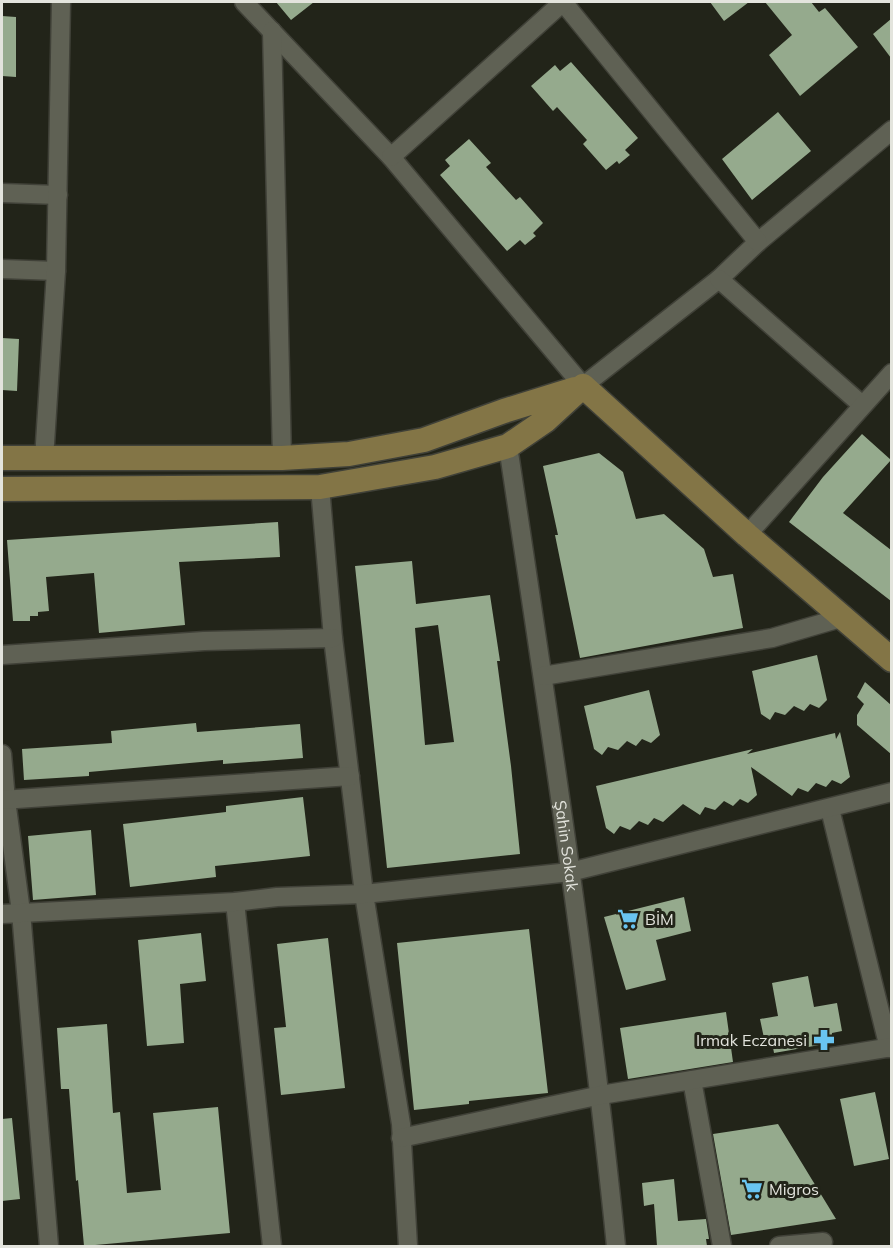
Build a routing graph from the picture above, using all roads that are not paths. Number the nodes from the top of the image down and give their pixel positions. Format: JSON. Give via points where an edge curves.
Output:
{"nodes":[{"id":1,"x":61,"y":2,"type":"edge"},
{"id":2,"x":244,"y":2,"type":"edge"},
{"id":3,"x":563,"y":2,"type":"edge"},
{"id":4,"x":272,"y":31,"type":"junction"},
{"id":5,"x":891,"y":130,"type":"edge"},
{"id":6,"x":391,"y":157,"type":"junction"},
{"id":7,"x":2,"y":193,"type":"edge"},
{"id":8,"x":58,"y":195,"type":"junction"},
{"id":9,"x":758,"y":242,"type":"junction"},
{"id":10,"x":2,"y":269,"type":"edge"},
{"id":11,"x":56,"y":272,"type":"junction"},
{"id":12,"x":719,"y":279,"type":"junction"},
{"id":13,"x":891,"y":373,"type":"edge"},
{"id":14,"x":583,"y":386,"type":"junction"},
{"id":15,"x":862,"y":405,"type":"junction"},
{"id":16,"x":508,"y":446,"type":"junction"},
{"id":17,"x":2,"y":458,"type":"edge"},
{"id":18,"x":282,"y":458,"type":"junction"},
{"id":19,"x":44,"y":459,"type":"junction"},
{"id":20,"x":320,"y":487,"type":"junction"},
{"id":21,"x":2,"y":489,"type":"edge"},
{"id":22,"x":747,"y":535,"type":"junction"},
{"id":23,"x":844,"y":617,"type":"junction"},
{"id":24,"x":333,"y":638,"type":"junction"},
{"id":25,"x":2,"y":655,"type":"edge"},
{"id":26,"x":891,"y":658,"type":"edge"},
{"id":27,"x":543,"y":676,"type":"junction"},
{"id":28,"x":2,"y":754,"type":"edge"},
{"id":29,"x":350,"y":776,"type":"junction"},
{"id":30,"x":891,"y":792,"type":"edge"},
{"id":31,"x":4,"y":800,"type":"edge"},
{"id":32,"x":830,"y":809,"type":"junction"},
{"id":33,"x":570,"y":872,"type":"junction"},
{"id":34,"x":364,"y":894,"type":"junction"},
{"id":35,"x":235,"y":902,"type":"junction"},
{"id":36,"x":21,"y":912,"type":"junction"},
{"id":37,"x":2,"y":914,"type":"edge"},
{"id":38,"x":890,"y":1048,"type":"edge"},
{"id":39,"x":692,"y":1080,"type":"junction"},
{"id":40,"x":601,"y":1095,"type":"junction"},
{"id":41,"x":402,"y":1138,"type":"junction"},
{"id":42,"x":823,"y":1242,"type":"dead end"},
{"id":43,"x":49,"y":1246,"type":"edge"},
{"id":44,"x":272,"y":1246,"type":"edge"},
{"id":45,"x":408,"y":1246,"type":"edge"},
{"id":46,"x":616,"y":1246,"type":"edge"},
{"id":47,"x":722,"y":1246,"type":"edge"},
{"id":48,"x":779,"y":1246,"type":"edge"}],
"edges":[{"from":1,"to":8,"type":"street"},
{"from":2,"to":4,"type":"street"},
{"from":3,"to":6,"type":"street"},
{"from":3,"to":9,"type":"street"},
{"from":4,"to":6,"type":"street"},
{"from":4,"to":18,"type":"street"},
{"from":5,"to":9,"type":"street"},
{"from":6,"to":14,"type":"street"},
{"from":7,"to":8,"type":"street"},
{"from":8,"to":11,"type":"street"},
{"from":9,"to":12,"type":"street"},
{"from":10,"to":11,"type":"street"},
{"from":11,"to":19,"type":"street"},
{"from":12,"to":14,"type":"street"},
{"from":12,"to":15,"type":"street"},
{"from":13,"to":15,"type":"street"},
{"from":14,"to":16,"type":"main road","via":[[546,420]]},
{"from":14,"to":18,"type":"main road","via":[[424,440],[349,454]]},
{"from":14,"to":22,"type":"main road"},
{"from":15,"to":22,"type":"street"},
{"from":16,"to":20,"type":"main road","via":[[435,466]]},
{"from":16,"to":27,"type":"street","name":"Şahin Sokak"},
{"from":17,"to":19,"type":"main road"},
{"from":18,"to":19,"type":"main road"},
{"from":20,"to":21,"type":"main road"},
{"from":20,"to":24,"type":"street"},
{"from":22,"to":23,"type":"main road"},
{"from":23,"to":26,"type":"main road"},
{"from":23,"to":27,"type":"street","via":[[772,638]]},
{"from":24,"to":25,"type":"street","via":[[204,641]]},
{"from":24,"to":29,"type":"street"},
{"from":27,"to":33,"type":"street","name":"Şahin Sokak"},
{"from":28,"to":31,"type":"street"},
{"from":29,"to":31,"type":"street"},
{"from":29,"to":34,"type":"street"},
{"from":30,"to":32,"type":"street"},
{"from":31,"to":36,"type":"street"},
{"from":32,"to":33,"type":"street"},
{"from":32,"to":38,"type":"street"},
{"from":33,"to":34,"type":"street"},
{"from":33,"to":40,"type":"street","name":"Şahin Sokak"},
{"from":34,"to":35,"type":"street"},
{"from":34,"to":41,"type":"street"},
{"from":35,"to":36,"type":"street"},
{"from":35,"to":44,"type":"street"},
{"from":36,"to":37,"type":"street"},
{"from":36,"to":43,"type":"street"},
{"from":38,"to":39,"type":"street"},
{"from":39,"to":40,"type":"street"},
{"from":39,"to":47,"type":"street"},
{"from":40,"to":41,"type":"street"},
{"from":40,"to":46,"type":"street","name":"Şahin Sokak"},
{"from":41,"to":45,"type":"street"},
{"from":42,"to":48,"type":"street"}]}
